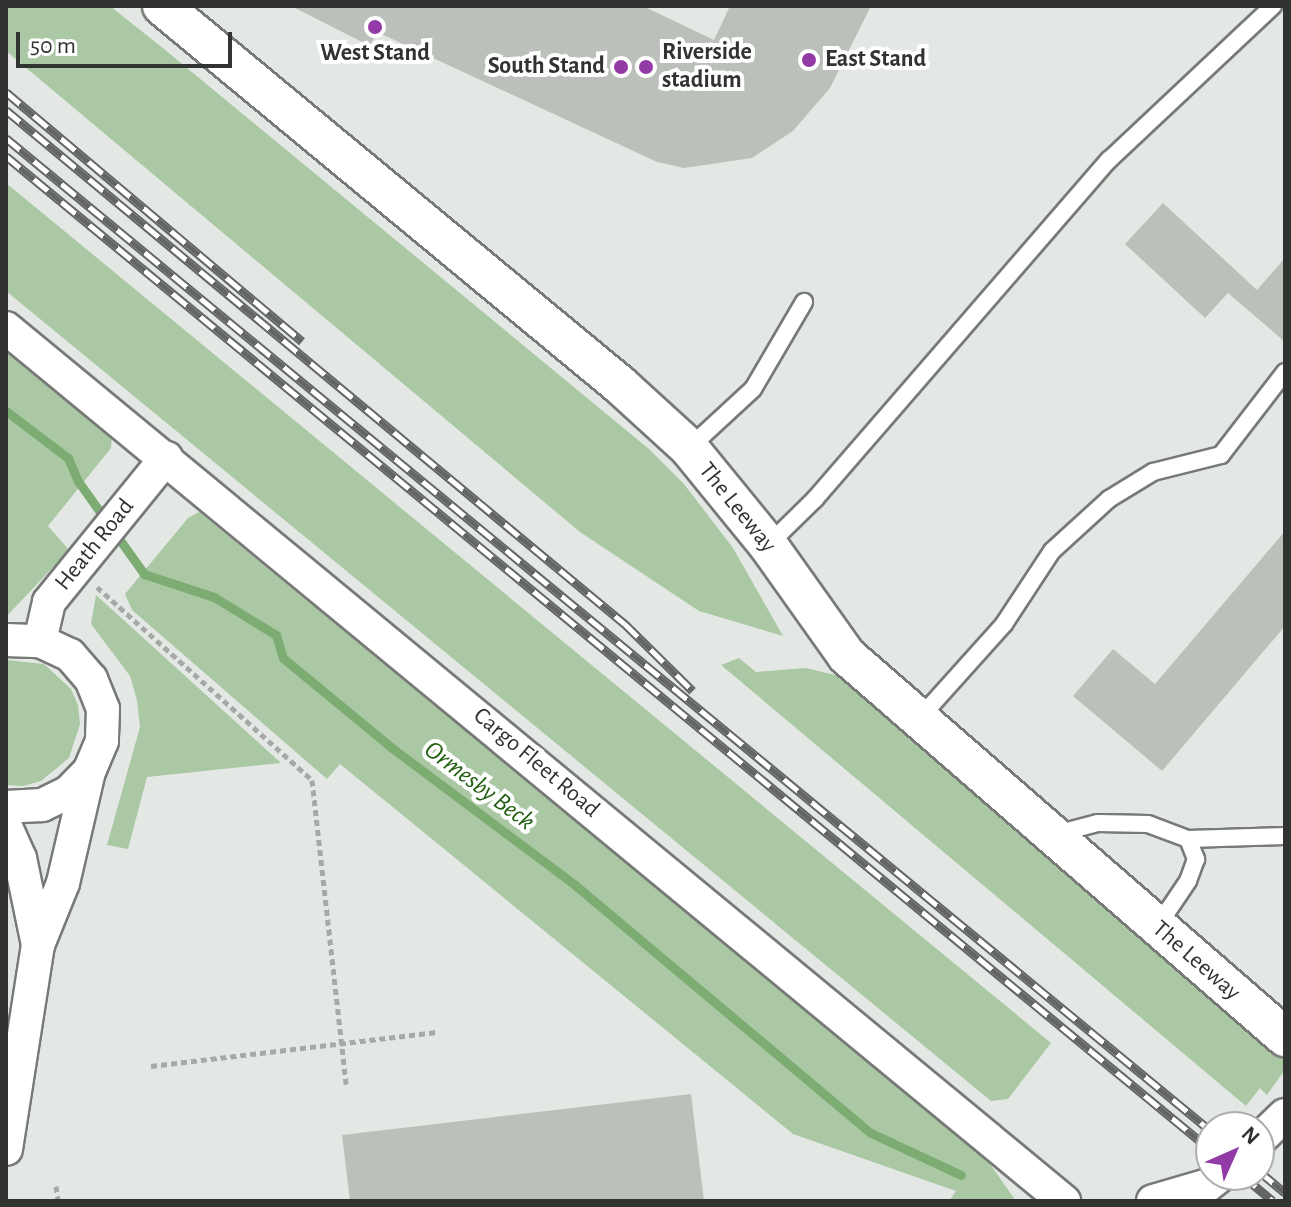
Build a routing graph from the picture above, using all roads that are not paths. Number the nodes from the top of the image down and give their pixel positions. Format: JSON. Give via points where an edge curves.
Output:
{"nodes":[{"id":1,"x":162,"y":6,"type":"edge"},
{"id":2,"x":1273,"y":6,"type":"edge"},
{"id":3,"x":804,"y":302,"type":"dead end"},
{"id":4,"x":6,"y":328,"type":"edge"},
{"id":5,"x":1285,"y":372,"type":"edge"},
{"id":6,"x":689,"y":448,"type":"junction"},
{"id":7,"x":166,"y":458,"type":"junction"},
{"id":8,"x":768,"y":545,"type":"junction"},
{"id":9,"x":6,"y":640,"type":"edge"},
{"id":10,"x":40,"y":641,"type":"junction"},
{"id":11,"x":917,"y":721,"type":"junction"},
{"id":12,"x":89,"y":771,"type":"junction"},
{"id":13,"x":6,"y":807,"type":"edge"},
{"id":14,"x":6,"y":827,"type":"edge"},
{"id":15,"x":1051,"y":835,"type":"junction"},
{"id":16,"x":1285,"y":836,"type":"edge"},
{"id":17,"x":1188,"y":839,"type":"junction"},
{"id":18,"x":1157,"y":927,"type":"junction"},
{"id":19,"x":38,"y":945,"type":"junction"},
{"id":20,"x":1285,"y":1037,"type":"edge"},
{"id":21,"x":6,"y":1149,"type":"edge"},
{"id":22,"x":1195,"y":1189,"type":"edge"},
{"id":23,"x":1064,"y":1201,"type":"edge"},
{"id":24,"x":1153,"y":1201,"type":"edge"}],
"edges":[{"from":1,"to":6,"type":"street","name":"The Leeway","via":[[619,384]]},
{"from":2,"to":8,"type":"lane","via":[[1109,160],[815,499]]},
{"from":3,"to":6,"type":"lane","via":[[753,389]]},
{"from":4,"to":7,"type":"street","name":"Cargo Fleet Road"},
{"from":5,"to":11,"type":"lane","via":[[1221,455],[1153,472],[1109,499],[1052,551],[1004,624]]},
{"from":6,"to":8,"type":"street","name":"The Leeway"},
{"from":7,"to":10,"type":"street","name":"Heath Road","via":[[49,602]]},
{"from":7,"to":23,"type":"street","name":"Cargo Fleet Road"},
{"from":8,"to":11,"type":"street","name":"The Leeway","via":[[847,656]]},
{"from":9,"to":10,"type":"street"},
{"from":10,"to":12,"type":"street","via":[[70,655],[91,679],[103,709],[102,741]]},
{"from":11,"to":15,"type":"street","name":"The Leeway"},
{"from":12,"to":13,"type":"street","via":[[69,792],[42,805]]},
{"from":12,"to":19,"type":"street","via":[[63,883]]},
{"from":14,"to":19,"type":"street","via":[[20,858]]},
{"from":15,"to":17,"type":"lane","via":[[1111,823],[1148,824]]},
{"from":15,"to":18,"type":"street","name":"The Leeway"},
{"from":16,"to":17,"type":"lane"},
{"from":17,"to":18,"type":"lane","via":[[1196,859],[1188,881]]},
{"from":18,"to":20,"type":"street","name":"The Leeway"},
{"from":19,"to":21,"type":"street"},
{"from":22,"to":24,"type":"street"}]}
